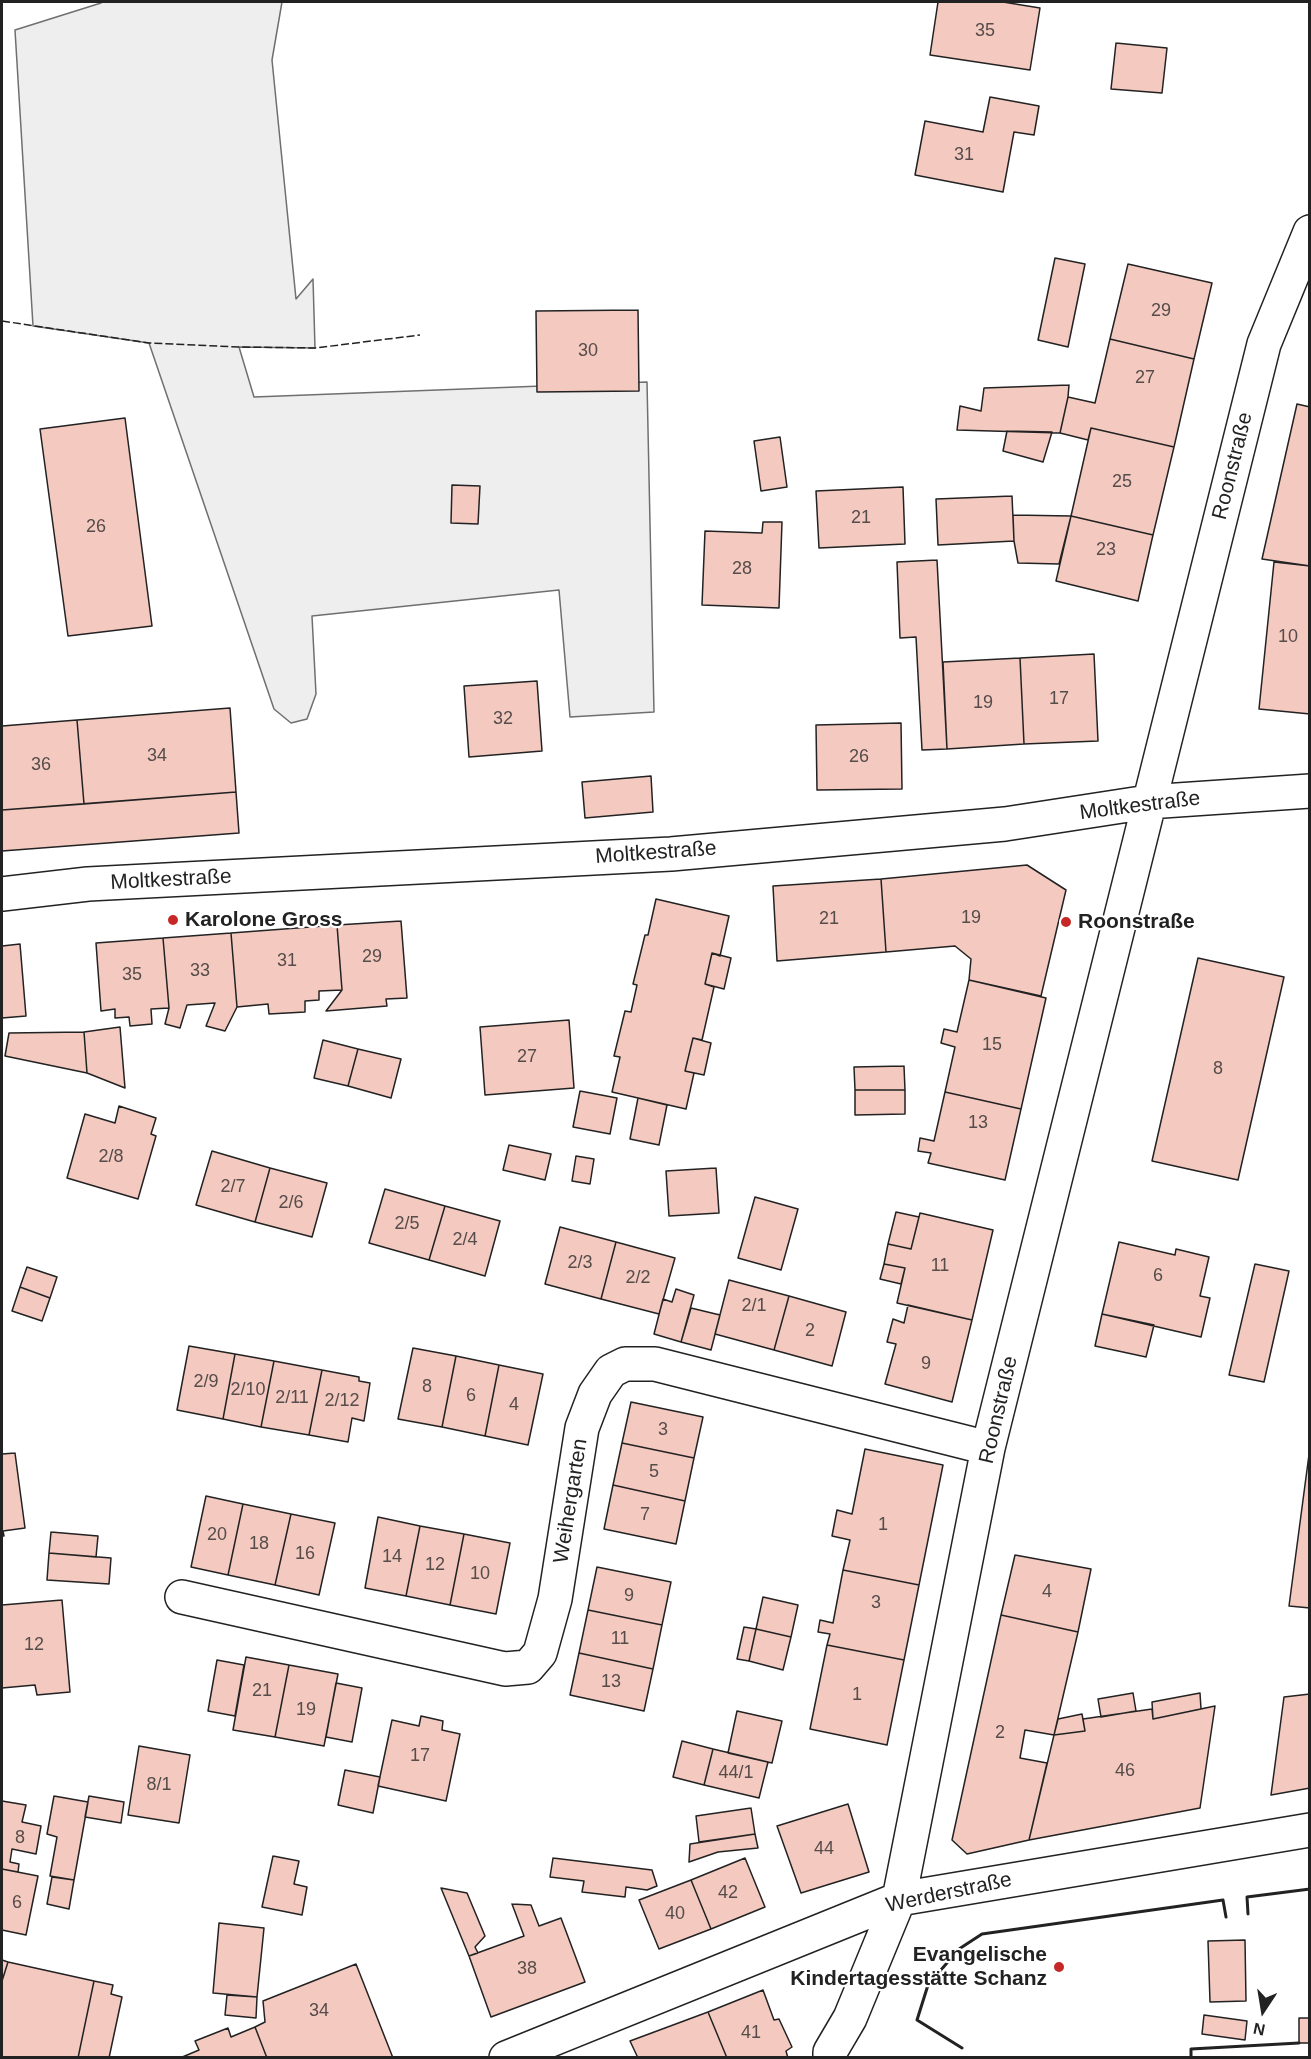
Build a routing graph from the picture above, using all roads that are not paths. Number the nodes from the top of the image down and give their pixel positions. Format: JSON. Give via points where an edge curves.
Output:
{"nodes":[{"id":1,"x":1310,"y":232,"type":"edge"},
{"id":2,"x":1310,"y":790,"type":"edge"},
{"id":3,"x":1148,"y":802,"type":"junction"},
{"id":4,"x":2,"y":894,"type":"edge"},
{"id":5,"x":988,"y":1448,"type":"junction"},
{"id":6,"x":182,"y":1597,"type":"dead end"},
{"id":7,"x":1310,"y":1830,"type":"edge"},
{"id":8,"x":900,"y":1899,"type":"junction"},
{"id":9,"x":506,"y":2058,"type":"edge"},
{"id":10,"x":830,"y":2058,"type":"edge"}],
"edges":[{"from":1,"to":3,"type":"street","name":"Roonstraße","via":[[1264,344]]},
{"from":2,"to":3,"type":"street","name":"Moltkestraße"},
{"from":3,"to":4,"type":"street","name":"Moltkestraße","via":[[1005,824],[699,851],[88,884]]},
{"from":3,"to":5,"type":"street","name":"Roonstraße"},
{"from":5,"to":6,"type":"street","name":"Weihergarten","via":[[655,1364],[624,1364],[611,1371],[595,1394],[582,1428],[555,1599],[540,1653],[528,1667],[505,1669]]},
{"from":5,"to":8,"type":"street","name":"Roonstraße"},
{"from":7,"to":8,"type":"street","name":"Werderstraße"},
{"from":8,"to":9,"type":"street","name":"Werderstraße"},
{"from":8,"to":10,"type":"street","name":"Roonstraße"}]}
